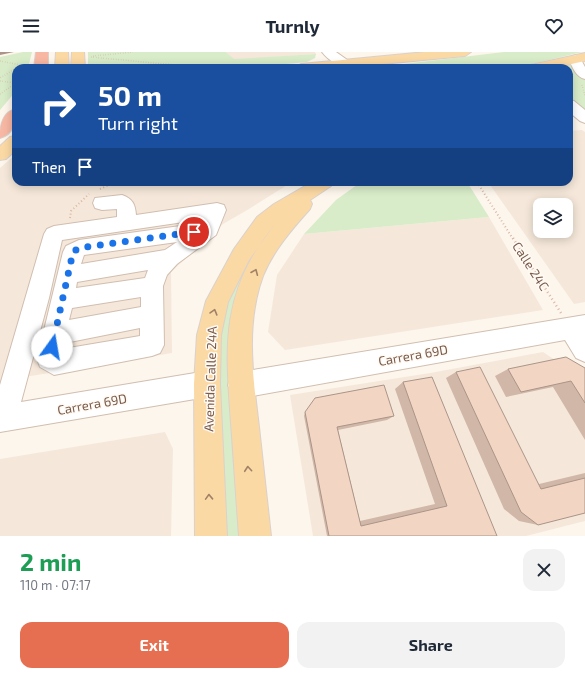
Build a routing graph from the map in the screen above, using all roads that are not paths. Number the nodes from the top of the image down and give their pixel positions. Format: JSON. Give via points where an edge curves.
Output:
{"nodes":[{"id":1,"x":42,"y":52,"type":"edge"},
{"id":2,"x":62,"y":52,"type":"edge"},
{"id":3,"x":78,"y":52,"type":"edge"},
{"id":4,"x":327,"y":52,"type":"edge"},
{"id":5,"x":465,"y":52,"type":"edge"},
{"id":6,"x":410,"y":58,"type":"junction"},
{"id":7,"x":580,"y":58,"type":"edge"},
{"id":8,"x":41,"y":64,"type":"edge"},
{"id":9,"x":62,"y":64,"type":"edge"},
{"id":10,"x":78,"y":64,"type":"edge"},
{"id":11,"x":320,"y":64,"type":"edge"},
{"id":12,"x":347,"y":64,"type":"joint"},
{"id":13,"x":391,"y":64,"type":"edge"},
{"id":14,"x":554,"y":64,"type":"edge"},
{"id":15,"x":585,"y":75,"type":"edge"},
{"id":16,"x":573,"y":108,"type":"edge"},
{"id":17,"x":12,"y":118,"type":"edge"},
{"id":18,"x":585,"y":118,"type":"edge"},
{"id":19,"x":12,"y":129,"type":"edge"},
{"id":20,"x":0,"y":133,"type":"edge"},
{"id":21,"x":0,"y":138,"type":"edge"},
{"id":22,"x":12,"y":144,"type":"edge"},
{"id":23,"x":0,"y":155,"type":"edge"},
{"id":24,"x":319,"y":186,"type":"edge"},
{"id":25,"x":321,"y":186,"type":"edge"},
{"id":26,"x":111,"y":224,"type":"junction"},
{"id":27,"x":209,"y":230,"type":"junction"},
{"id":28,"x":170,"y":258,"type":"junction"},
{"id":29,"x":68,"y":275,"type":"junction"},
{"id":30,"x":152,"y":286,"type":"junction"},
{"id":31,"x":63,"y":300,"type":"junction"},
{"id":32,"x":578,"y":327,"type":"edge"},
{"id":33,"x":585,"y":350,"type":"edge"},
{"id":34,"x":207,"y":384,"type":"junction"},
{"id":35,"x":241,"y":385,"type":"junction"},
{"id":36,"x":2,"y":419,"type":"edge"},
{"id":37,"x":211,"y":536,"type":"edge"},
{"id":38,"x":255,"y":536,"type":"edge"}],
"edges":[{"from":1,"to":8,"type":"highway"},
{"from":2,"to":9,"type":"main road"},
{"from":3,"to":10,"type":"main road"},
{"from":4,"to":11,"type":"street"},
{"from":4,"to":12,"type":"street"},
{"from":5,"to":6,"type":"main road"},
{"from":6,"to":12,"type":"main road"},
{"from":6,"to":13,"type":"main road"},
{"from":7,"to":14,"type":"main road"},
{"from":7,"to":15,"type":"street","via":[[578,67]]},
{"from":16,"to":18,"type":"street"},
{"from":17,"to":20,"type":"highway"},
{"from":19,"to":21,"type":"main road"},
{"from":22,"to":23,"type":"main road"},
{"from":34,"to":24,"type":"main road","name":"Avenida Calle 24A","one_way":true,"via":[[212,316],[241,255],[264,222]]},
{"from":35,"to":25,"type":"main road","name":"Avenida Calle 24A","one_way":true,"via":[[239,339],[246,291],[273,239]]},
{"from":26,"to":27,"type":"street"},
{"from":26,"to":27,"type":"street","via":[[217,210]]},
{"from":26,"to":29,"type":"street","via":[[73,252]]},
{"from":26,"to":36,"type":"street","via":[[54,234]]},
{"from":27,"to":28,"type":"street"},
{"from":28,"to":29,"type":"street"},
{"from":28,"to":30,"type":"street","via":[[159,270]]},
{"from":29,"to":31,"type":"street"},
{"from":30,"to":31,"type":"street"},
{"from":30,"to":31,"type":"street","via":[[152,315],[55,334]]},
{"from":32,"to":33,"type":"street"},
{"from":32,"to":35,"type":"street","name":"Carrera 69D"},
{"from":34,"to":36,"type":"street","name":"Carrera 69D"},
{"from":37,"to":34,"type":"main road","name":"Avenida Calle 24A","one_way":true},
{"from":38,"to":35,"type":"main road","name":"Avenida Calle 24A","one_way":true}]}
